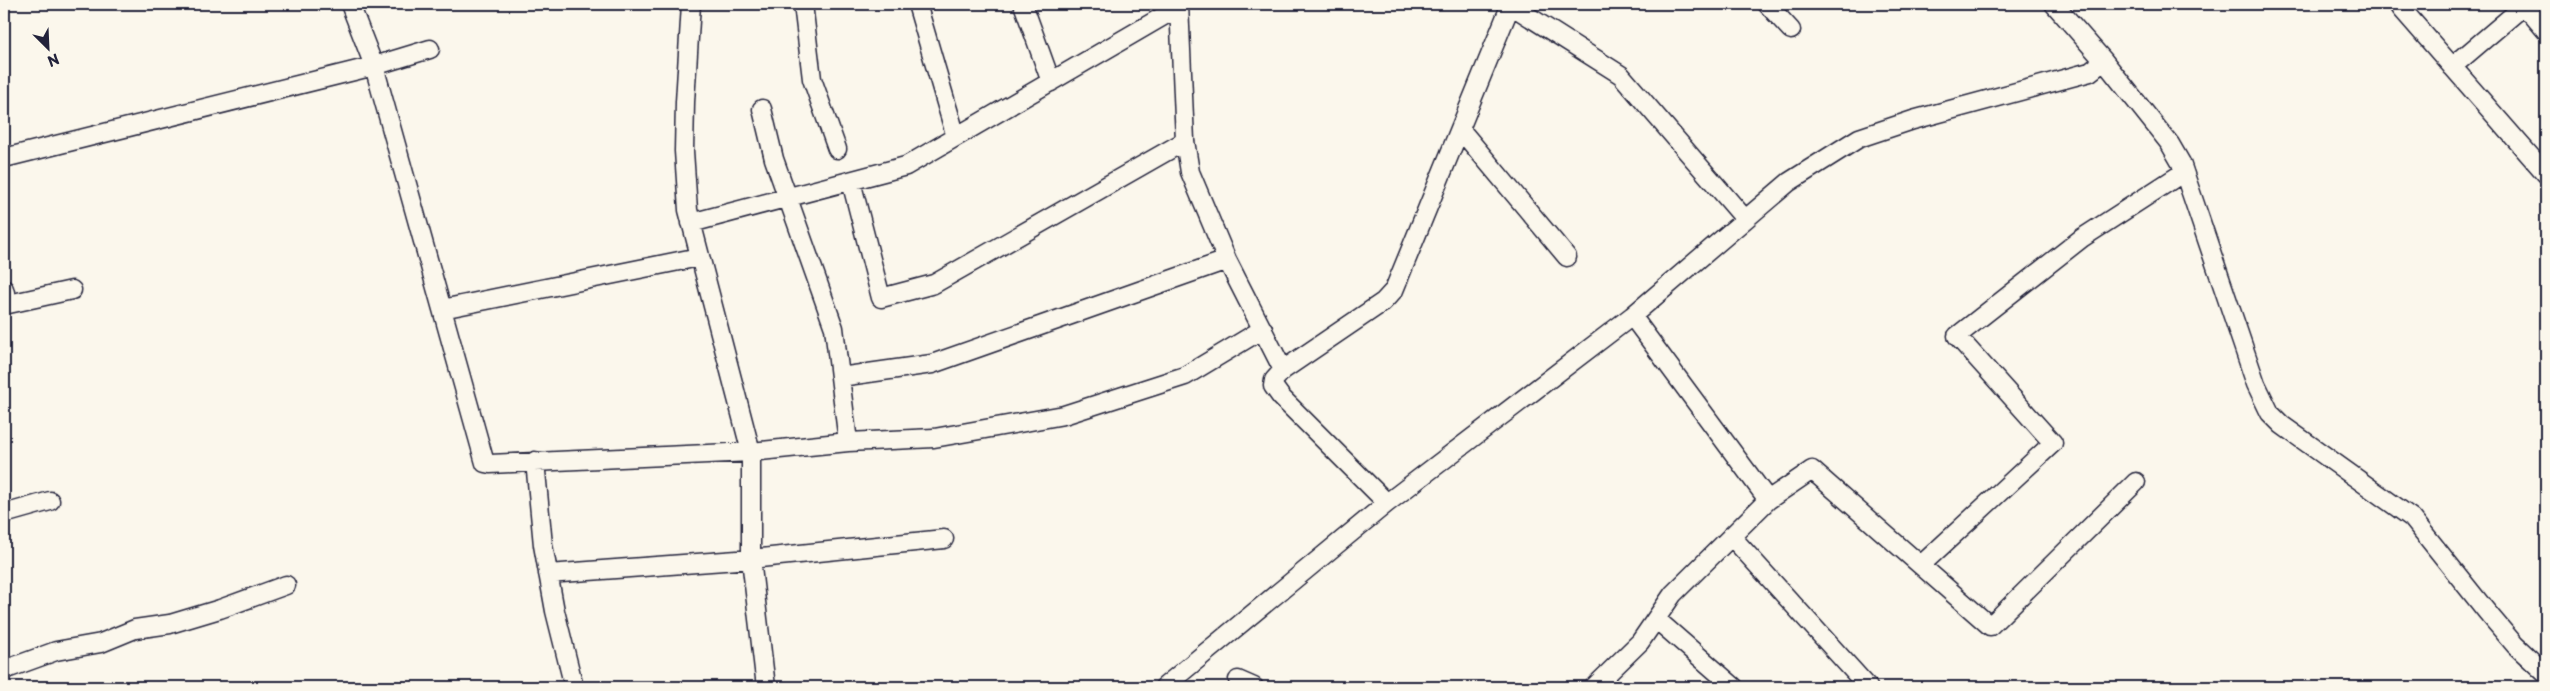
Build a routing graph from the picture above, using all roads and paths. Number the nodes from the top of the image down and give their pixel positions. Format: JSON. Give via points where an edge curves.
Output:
{"nodes":[{"id":1,"x":350,"y":4,"type":"edge"},
{"id":2,"x":691,"y":4,"type":"edge"},
{"id":3,"x":803,"y":4,"type":"edge"},
{"id":4,"x":917,"y":4,"type":"edge"},
{"id":5,"x":1023,"y":4,"type":"edge"},
{"id":6,"x":1510,"y":4,"type":"edge"},
{"id":7,"x":1767,"y":4,"type":"edge"},
{"id":8,"x":2055,"y":4,"type":"edge"},
{"id":9,"x":2525,"y":4,"type":"edge"},
{"id":10,"x":1179,"y":5,"type":"edge"},
{"id":11,"x":2401,"y":8,"type":"dead end"},
{"id":12,"x":1791,"y":30,"type":"dead end"},
{"id":13,"x":2546,"y":31,"type":"edge"},
{"id":14,"x":430,"y":49,"type":"dead end"},
{"id":15,"x":2104,"y":61,"type":"junction"},
{"id":16,"x":374,"y":66,"type":"junction"},
{"id":17,"x":2452,"y":67,"type":"junction"},
{"id":18,"x":1051,"y":82,"type":"junction"},
{"id":19,"x":762,"y":109,"type":"dead end"},
{"id":20,"x":1460,"y":129,"type":"junction"},
{"id":21,"x":956,"y":137,"type":"junction"},
{"id":22,"x":1185,"y":142,"type":"junction"},
{"id":23,"x":837,"y":150,"type":"dead end"},
{"id":24,"x":4,"y":158,"type":"edge"},
{"id":25,"x":2184,"y":172,"type":"junction"},
{"id":26,"x":2546,"y":174,"type":"edge"},
{"id":27,"x":851,"y":180,"type":"junction"},
{"id":28,"x":788,"y":197,"type":"junction"},
{"id":29,"x":1745,"y":219,"type":"junction"},
{"id":30,"x":692,"y":222,"type":"junction"},
{"id":31,"x":699,"y":257,"type":"junction"},
{"id":32,"x":1568,"y":257,"type":"dead end"},
{"id":33,"x":1227,"y":260,"type":"junction"},
{"id":34,"x":72,"y":290,"type":"dead end"},
{"id":35,"x":5,"y":299,"type":"edge"},
{"id":36,"x":442,"y":309,"type":"junction"},
{"id":37,"x":1632,"y":316,"type":"junction"},
{"id":38,"x":1263,"y":329,"type":"junction"},
{"id":39,"x":1283,"y":370,"type":"junction"},
{"id":40,"x":840,"y":377,"type":"junction"},
{"id":41,"x":848,"y":442,"type":"junction"},
{"id":42,"x":751,"y":452,"type":"junction"},
{"id":43,"x":535,"y":461,"type":"junction"},
{"id":44,"x":2136,"y":482,"type":"dead end"},
{"id":45,"x":1768,"y":500,"type":"junction"},
{"id":46,"x":50,"y":501,"type":"dead end"},
{"id":47,"x":1387,"y":503,"type":"junction"},
{"id":48,"x":4,"y":514,"type":"edge"},
{"id":49,"x":1731,"y":536,"type":"junction"},
{"id":50,"x":944,"y":539,"type":"dead end"},
{"id":51,"x":751,"y":559,"type":"junction"},
{"id":52,"x":1921,"y":565,"type":"junction"},
{"id":53,"x":548,"y":574,"type":"junction"},
{"id":54,"x":286,"y":585,"type":"dead end"},
{"id":55,"x":1656,"y":619,"type":"junction"},
{"id":56,"x":4,"y":670,"type":"edge"},
{"id":57,"x":2546,"y":674,"type":"edge"},
{"id":58,"x":574,"y":687,"type":"edge"},
{"id":59,"x":766,"y":687,"type":"edge"},
{"id":60,"x":1164,"y":687,"type":"edge"},
{"id":61,"x":1594,"y":687,"type":"edge"},
{"id":62,"x":1734,"y":687,"type":"edge"},
{"id":63,"x":1868,"y":687,"type":"edge"}],
"edges":[{"from":1,"to":16,"type":"street"},
{"from":2,"to":30,"type":"street","via":[[684,151],[688,210]]},
{"from":3,"to":23,"type":"street","via":[[812,79]]},
{"from":4,"to":21,"type":"street"},
{"from":5,"to":18,"type":"street"},
{"from":6,"to":20,"type":"street"},
{"from":6,"to":29,"type":"street","via":[[1621,75]]},
{"from":7,"to":12,"type":"street"},
{"from":8,"to":15,"type":"street"},
{"from":9,"to":13,"type":"street"},
{"from":9,"to":17,"type":"street"},
{"from":10,"to":18,"type":"street"},
{"from":10,"to":22,"type":"street"},
{"from":11,"to":17,"type":"street"},
{"from":14,"to":16,"type":"street"},
{"from":15,"to":25,"type":"street","via":[[2170,144]]},
{"from":15,"to":29,"type":"street","via":[[2090,72],[1858,138],[1789,182]]},
{"from":16,"to":24,"type":"street"},
{"from":16,"to":36,"type":"street"},
{"from":17,"to":26,"type":"street"},
{"from":18,"to":21,"type":"street"},
{"from":19,"to":28,"type":"street","via":[[774,160]]},
{"from":20,"to":32,"type":"street"},
{"from":20,"to":39,"type":"street","via":[[1394,290],[1383,302]]},
{"from":21,"to":27,"type":"street","via":[[906,166]]},
{"from":22,"to":27,"type":"street","via":[[934,284],[882,298]]},
{"from":22,"to":33,"type":"street","via":[[1190,172]]},
{"from":25,"to":52,"type":"street","via":[[2082,238],[1957,336],[2053,443]]},
{"from":25,"to":57,"type":"street","via":[[2256,384],[2270,414],[2412,518],[2504,632]]},
{"from":27,"to":28,"type":"street"},
{"from":28,"to":30,"type":"street"},
{"from":28,"to":40,"type":"street","via":[[834,328]]},
{"from":29,"to":37,"type":"street"},
{"from":30,"to":31,"type":"street"},
{"from":31,"to":36,"type":"street"},
{"from":31,"to":42,"type":"street"},
{"from":33,"to":38,"type":"street"},
{"from":33,"to":40,"type":"street","via":[[932,364]]},
{"from":34,"to":35,"type":"street"},
{"from":36,"to":43,"type":"street","via":[[485,463]]},
{"from":37,"to":45,"type":"street"},
{"from":37,"to":47,"type":"street"},
{"from":38,"to":39,"type":"street"},
{"from":38,"to":41,"type":"street","via":[[1185,376],[1064,415],[934,438]]},
{"from":39,"to":47,"type":"street","via":[[1274,380],[1277,392]]},
{"from":40,"to":41,"type":"street"},
{"from":41,"to":42,"type":"street"},
{"from":42,"to":43,"type":"street"},
{"from":42,"to":51,"type":"street"},
{"from":43,"to":53,"type":"street"},
{"from":44,"to":52,"type":"street","via":[[1990,626]]},
{"from":45,"to":49,"type":"street"},
{"from":45,"to":52,"type":"street","via":[[1812,470]]},
{"from":46,"to":48,"type":"street"},
{"from":47,"to":60,"type":"street"},
{"from":49,"to":55,"type":"street","via":[[1673,594]]},
{"from":49,"to":63,"type":"street"},
{"from":50,"to":51,"type":"street"},
{"from":51,"to":53,"type":"street"},
{"from":51,"to":59,"type":"street"},
{"from":53,"to":58,"type":"street"},
{"from":54,"to":56,"type":"street","via":[[211,612],[170,624],[135,629]]},
{"from":55,"to":61,"type":"street","via":[[1640,642]]},
{"from":55,"to":62,"type":"street"}]}
